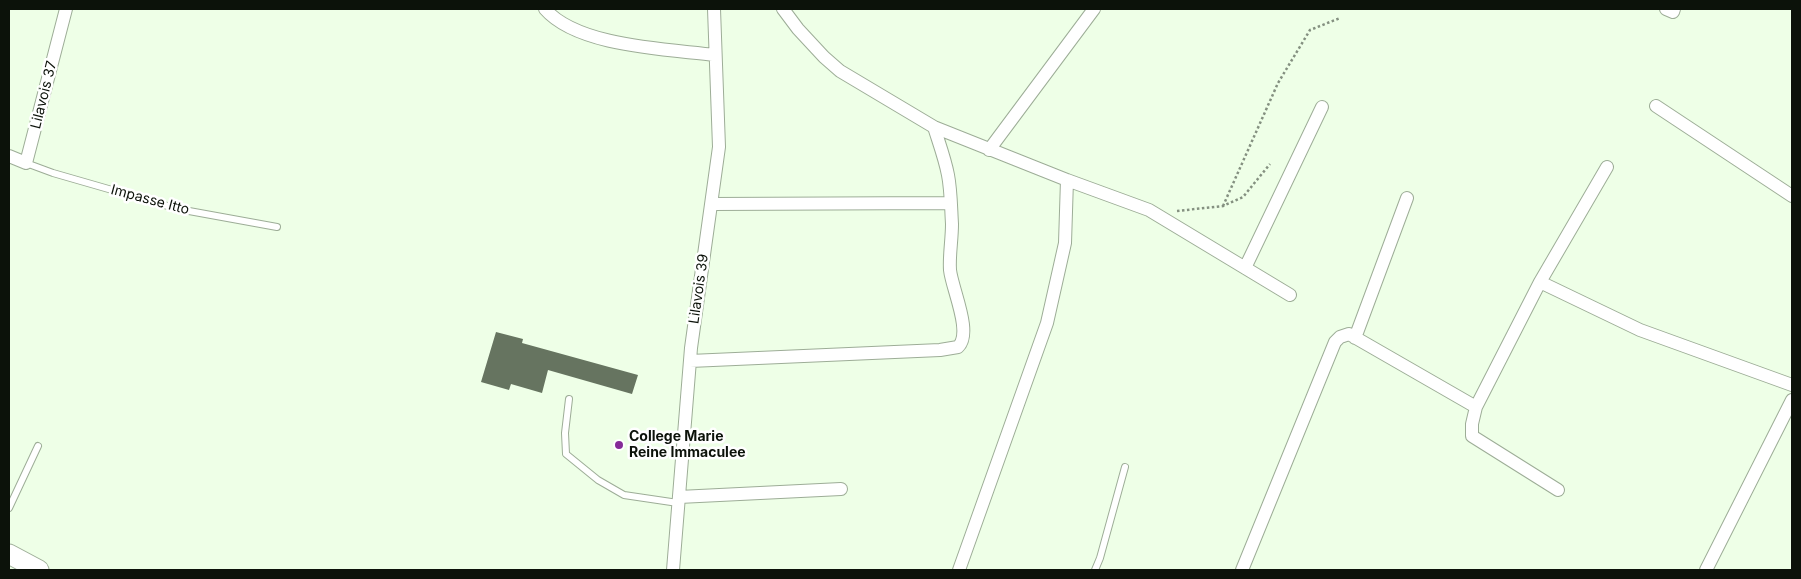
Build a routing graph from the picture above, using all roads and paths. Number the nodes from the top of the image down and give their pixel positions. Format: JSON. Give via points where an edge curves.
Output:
{"nodes":[{"id":1,"x":66,"y":9,"type":"edge"},
{"id":2,"x":545,"y":9,"type":"edge"},
{"id":3,"x":714,"y":9,"type":"edge"},
{"id":4,"x":782,"y":9,"type":"edge"},
{"id":5,"x":1094,"y":9,"type":"edge"},
{"id":6,"x":1666,"y":9,"type":"edge"},
{"id":7,"x":1674,"y":9,"type":"edge"},
{"id":8,"x":1340,"y":18,"type":"dead end"},
{"id":9,"x":716,"y":55,"type":"junction"},
{"id":10,"x":1656,"y":106,"type":"dead end"},
{"id":11,"x":1322,"y":107,"type":"dead end"},
{"id":12,"x":934,"y":127,"type":"junction"},
{"id":13,"x":989,"y":150,"type":"junction"},
{"id":14,"x":9,"y":156,"type":"edge"},
{"id":15,"x":26,"y":163,"type":"junction"},
{"id":16,"x":1270,"y":164,"type":"dead end"},
{"id":17,"x":1607,"y":166,"type":"dead end"},
{"id":18,"x":1066,"y":180,"type":"junction"},
{"id":19,"x":1792,"y":196,"type":"edge"},
{"id":20,"x":1407,"y":198,"type":"dead end"},
{"id":21,"x":950,"y":203,"type":"junction"},
{"id":22,"x":711,"y":204,"type":"junction"},
{"id":23,"x":1223,"y":206,"type":"junction"},
{"id":24,"x":1150,"y":210,"type":"junction"},
{"id":25,"x":277,"y":227,"type":"dead end"},
{"id":26,"x":1245,"y":268,"type":"junction"},
{"id":27,"x":1540,"y":282,"type":"junction"},
{"id":28,"x":1290,"y":295,"type":"dead end"},
{"id":29,"x":1356,"y":338,"type":"junction"},
{"id":30,"x":690,"y":360,"type":"junction"},
{"id":31,"x":1792,"y":385,"type":"edge"},
{"id":32,"x":569,"y":399,"type":"dead end"},
{"id":33,"x":1792,"y":400,"type":"edge"},
{"id":34,"x":1476,"y":407,"type":"junction"},
{"id":35,"x":38,"y":446,"type":"dead end"},
{"id":36,"x":1125,"y":468,"type":"dead end"},
{"id":37,"x":840,"y":489,"type":"dead end"},
{"id":38,"x":1558,"y":490,"type":"dead end"},
{"id":39,"x":678,"y":500,"type":"junction"},
{"id":40,"x":9,"y":508,"type":"edge"},
{"id":41,"x":9,"y":554,"type":"edge"},
{"id":42,"x":38,"y":570,"type":"edge"},
{"id":43,"x":673,"y":570,"type":"edge"},
{"id":44,"x":959,"y":570,"type":"edge"},
{"id":45,"x":1095,"y":570,"type":"edge"},
{"id":46,"x":1242,"y":570,"type":"edge"},
{"id":47,"x":1706,"y":570,"type":"edge"}],
"edges":[{"from":1,"to":15,"type":"street","name":"Lilavois 37"},
{"from":2,"to":9,"type":"street","via":[[567,25],[596,37],[631,45]]},
{"from":3,"to":9,"type":"street","name":"Lilavois 39"},
{"from":4,"to":12,"type":"street","via":[[840,71]]},
{"from":5,"to":13,"type":"street"},
{"from":6,"to":7,"type":"street","via":[[1673,12]]},
{"from":8,"to":23,"type":"path","via":[[1310,30],[1278,83]]},
{"from":9,"to":22,"type":"street","name":"Lilavois 39","via":[[719,147]]},
{"from":10,"to":19,"type":"street"},
{"from":11,"to":26,"type":"street"},
{"from":12,"to":13,"type":"street"},
{"from":12,"to":21,"type":"street","via":[[948,176]]},
{"from":13,"to":18,"type":"street"},
{"from":14,"to":15,"type":"street"},
{"from":15,"to":25,"type":"lane","name":"Impasse Itto","via":[[178,209]]},
{"from":16,"to":23,"type":"path","via":[[1243,197]]},
{"from":17,"to":27,"type":"street"},
{"from":18,"to":24,"type":"street"},
{"from":18,"to":44,"type":"street","via":[[1065,243],[1047,323]]},
{"from":20,"to":29,"type":"street"},
{"from":21,"to":22,"type":"street"},
{"from":21,"to":30,"type":"street","via":[[950,263],[963,327],[963,340],[958,347]]},
{"from":22,"to":30,"type":"street","name":"Lilavois 39"},
{"from":23,"to":24,"type":"path","via":[[1171,212]]},
{"from":24,"to":26,"type":"street"},
{"from":26,"to":28,"type":"street"},
{"from":27,"to":31,"type":"street","via":[[1646,333]]},
{"from":27,"to":34,"type":"street"},
{"from":29,"to":34,"type":"street"},
{"from":29,"to":46,"type":"street","via":[[1346,334],[1335,342]]},
{"from":30,"to":39,"type":"street","name":"Lilavois 39"},
{"from":32,"to":39,"type":"lane","via":[[566,454],[598,480],[624,495]]},
{"from":33,"to":47,"type":"street"},
{"from":34,"to":38,"type":"street","via":[[1472,436]]},
{"from":35,"to":40,"type":"lane"},
{"from":36,"to":45,"type":"lane"},
{"from":37,"to":39,"type":"street"},
{"from":39,"to":43,"type":"street","name":"Lilavois 39"},
{"from":41,"to":42,"type":"main road"}]}
